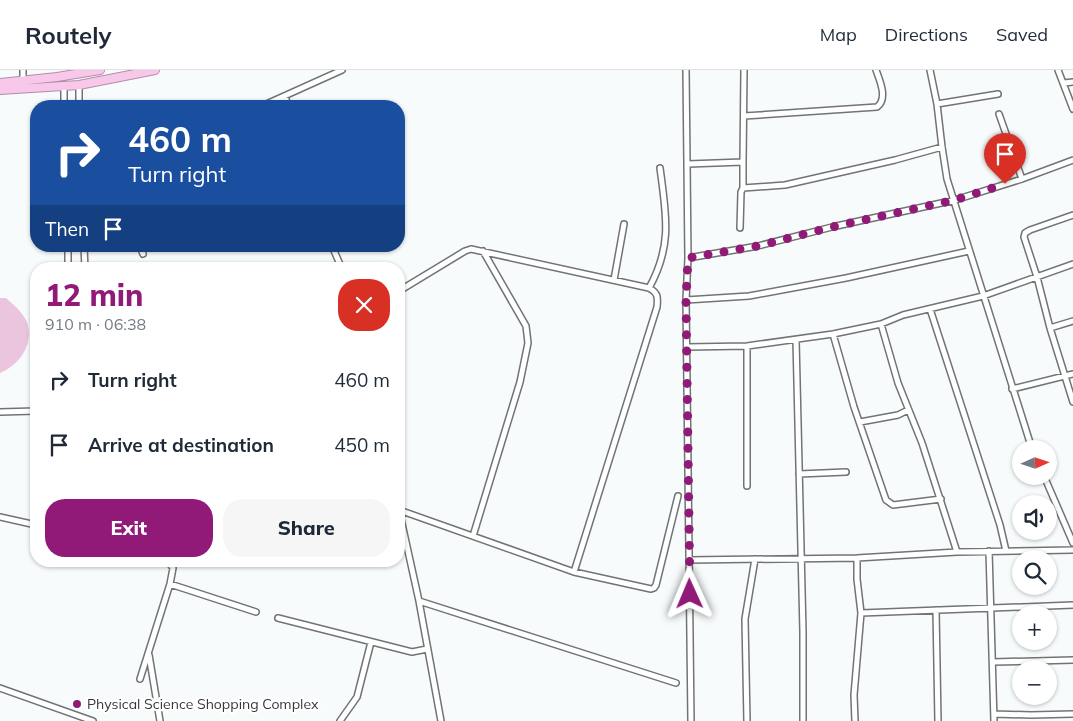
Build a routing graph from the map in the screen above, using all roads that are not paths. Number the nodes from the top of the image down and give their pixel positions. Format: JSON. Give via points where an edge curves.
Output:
{"nodes":[{"id":1,"x":23,"y":70,"type":"edge"},
{"id":2,"x":100,"y":70,"type":"edge"},
{"id":3,"x":155,"y":70,"type":"edge"},
{"id":4,"x":342,"y":70,"type":"edge"},
{"id":5,"x":686,"y":70,"type":"edge"},
{"id":6,"x":744,"y":70,"type":"edge"},
{"id":7,"x":876,"y":70,"type":"edge"},
{"id":8,"x":930,"y":70,"type":"edge"},
{"id":9,"x":1058,"y":70,"type":"edge"},
{"id":10,"x":84,"y":71,"type":"edge"},
{"id":11,"x":23,"y":80,"type":"junction"},
{"id":12,"x":1073,"y":82,"type":"edge"},
{"id":13,"x":0,"y":83,"type":"edge"},
{"id":14,"x":1064,"y":83,"type":"junction"},
{"id":15,"x":64,"y":85,"type":"junction"},
{"id":16,"x":79,"y":85,"type":"junction"},
{"id":17,"x":0,"y":90,"type":"edge"},
{"id":18,"x":998,"y":94,"type":"dead end"},
{"id":19,"x":285,"y":96,"type":"junction"},
{"id":20,"x":64,"y":100,"type":"edge"},
{"id":21,"x":79,"y":100,"type":"edge"},
{"id":22,"x":276,"y":100,"type":"edge"},
{"id":23,"x":286,"y":100,"type":"edge"},
{"id":24,"x":938,"y":104,"type":"junction"},
{"id":25,"x":1073,"y":109,"type":"edge"},
{"id":26,"x":999,"y":114,"type":"dead end"},
{"id":27,"x":744,"y":116,"type":"junction"},
{"id":28,"x":942,"y":146,"type":"junction"},
{"id":29,"x":1073,"y":160,"type":"edge"},
{"id":30,"x":742,"y":162,"type":"junction"},
{"id":31,"x":688,"y":164,"type":"junction"},
{"id":32,"x":660,"y":168,"type":"dead end"},
{"id":33,"x":1022,"y":179,"type":"junction"},
{"id":34,"x":743,"y":188,"type":"junction"},
{"id":35,"x":955,"y":200,"type":"junction"},
{"id":36,"x":1073,"y":216,"type":"edge"},
{"id":37,"x":624,"y":224,"type":"dead end"},
{"id":38,"x":740,"y":228,"type":"dead end"},
{"id":39,"x":969,"y":250,"type":"junction"},
{"id":40,"x":483,"y":251,"type":"junction"},
{"id":41,"x":688,"y":258,"type":"junction"},
{"id":42,"x":1073,"y":264,"type":"edge"},
{"id":43,"x":1037,"y":277,"type":"junction"},
{"id":44,"x":614,"y":280,"type":"junction"},
{"id":45,"x":405,"y":287,"type":"edge"},
{"id":46,"x":649,"y":288,"type":"junction"},
{"id":47,"x":983,"y":296,"type":"junction"},
{"id":48,"x":686,"y":300,"type":"junction"},
{"id":49,"x":930,"y":309,"type":"junction"},
{"id":50,"x":1073,"y":321,"type":"edge"},
{"id":51,"x":881,"y":324,"type":"junction"},
{"id":52,"x":1050,"y":328,"type":"junction"},
{"id":53,"x":833,"y":334,"type":"junction"},
{"id":54,"x":796,"y":340,"type":"junction"},
{"id":55,"x":746,"y":346,"type":"junction"},
{"id":56,"x":688,"y":347,"type":"junction"},
{"id":57,"x":1073,"y":374,"type":"edge"},
{"id":58,"x":1065,"y":376,"type":"junction"},
{"id":59,"x":1012,"y":389,"type":"junction"},
{"id":60,"x":1073,"y":402,"type":"edge"},
{"id":61,"x":30,"y":410,"type":"edge"},
{"id":62,"x":908,"y":410,"type":"junction"},
{"id":63,"x":0,"y":412,"type":"edge"},
{"id":64,"x":860,"y":422,"type":"junction"},
{"id":65,"x":1029,"y":440,"type":"edge"},
{"id":66,"x":846,"y":472,"type":"dead end"},
{"id":67,"x":799,"y":474,"type":"junction"},
{"id":68,"x":1048,"y":485,"type":"edge"},
{"id":69,"x":747,"y":486,"type":"dead end"},
{"id":70,"x":678,"y":496,"type":"dead end"},
{"id":71,"x":941,"y":500,"type":"junction"},
{"id":72,"x":405,"y":512,"type":"edge"},
{"id":73,"x":0,"y":517,"type":"edge"},
{"id":74,"x":30,"y":524,"type":"edge"},
{"id":75,"x":473,"y":536,"type":"junction"},
{"id":76,"x":405,"y":537,"type":"edge"},
{"id":77,"x":1073,"y":543,"type":"edge"},
{"id":78,"x":1073,"y":550,"type":"edge"},
{"id":79,"x":989,"y":551,"type":"junction"},
{"id":80,"x":1006,"y":551,"type":"junction"},
{"id":81,"x":958,"y":552,"type":"junction"},
{"id":82,"x":800,"y":558,"type":"junction"},
{"id":83,"x":857,"y":558,"type":"junction"},
{"id":84,"x":689,"y":560,"type":"junction"},
{"id":85,"x":755,"y":560,"type":"junction"},
{"id":86,"x":172,"y":567,"type":"edge"},
{"id":87,"x":574,"y":572,"type":"junction"},
{"id":88,"x":170,"y":584,"type":"junction"},
{"id":89,"x":419,"y":601,"type":"junction"},
{"id":90,"x":1073,"y":605,"type":"edge"},
{"id":91,"x":991,"y":607,"type":"junction"},
{"id":92,"x":936,"y":610,"type":"junction"},
{"id":93,"x":256,"y":612,"type":"dead end"},
{"id":94,"x":860,"y":614,"type":"junction"},
{"id":95,"x":278,"y":618,"type":"dead end"},
{"id":96,"x":371,"y":642,"type":"junction"},
{"id":97,"x":427,"y":649,"type":"junction"},
{"id":98,"x":148,"y":652,"type":"junction"},
{"id":99,"x":1073,"y":660,"type":"edge"},
{"id":100,"x":993,"y":662,"type":"junction"},
{"id":101,"x":140,"y":679,"type":"dead end"},
{"id":102,"x":676,"y":683,"type":"dead end"},
{"id":103,"x":0,"y":688,"type":"edge"},
{"id":104,"x":994,"y":714,"type":"junction"},
{"id":105,"x":1073,"y":714,"type":"edge"},
{"id":106,"x":94,"y":721,"type":"edge"},
{"id":107,"x":160,"y":721,"type":"edge"},
{"id":108,"x":340,"y":721,"type":"edge"},
{"id":109,"x":441,"y":721,"type":"edge"},
{"id":110,"x":691,"y":721,"type":"edge"},
{"id":111,"x":746,"y":721,"type":"edge"},
{"id":112,"x":803,"y":721,"type":"edge"},
{"id":113,"x":855,"y":721,"type":"edge"},
{"id":114,"x":938,"y":721,"type":"edge"},
{"id":115,"x":994,"y":721,"type":"edge"}],
"edges":[{"from":1,"to":11,"type":"street"},
{"from":2,"to":10,"type":"highway"},
{"from":3,"to":16,"type":"highway"},
{"from":4,"to":19,"type":"street"},
{"from":5,"to":31,"type":"street"},
{"from":6,"to":27,"type":"street"},
{"from":7,"to":27,"type":"street","via":[[882,97],[877,107]]},
{"from":8,"to":24,"type":"street"},
{"from":9,"to":14,"type":"street"},
{"from":10,"to":11,"type":"highway"},
{"from":11,"to":13,"type":"highway"},
{"from":12,"to":14,"type":"street"},
{"from":14,"to":25,"type":"street"},
{"from":15,"to":16,"type":"highway"},
{"from":15,"to":17,"type":"highway"},
{"from":15,"to":20,"type":"street"},
{"from":16,"to":21,"type":"street"},
{"from":18,"to":24,"type":"street"},
{"from":19,"to":22,"type":"street"},
{"from":19,"to":23,"type":"street"},
{"from":24,"to":28,"type":"street"},
{"from":26,"to":33,"type":"street"},
{"from":27,"to":30,"type":"street"},
{"from":28,"to":34,"type":"street","via":[[785,185]]},
{"from":28,"to":35,"type":"street","via":[[947,179]]},
{"from":29,"to":33,"type":"street"},
{"from":30,"to":31,"type":"street"},
{"from":30,"to":34,"type":"street"},
{"from":31,"to":41,"type":"street"},
{"from":32,"to":46,"type":"street","via":[[665,247]]},
{"from":33,"to":35,"type":"street"},
{"from":34,"to":38,"type":"street"},
{"from":35,"to":39,"type":"street"},
{"from":35,"to":41,"type":"street","via":[[758,246]]},
{"from":36,"to":43,"type":"street","via":[[1025,233]]},
{"from":37,"to":44,"type":"street"},
{"from":39,"to":47,"type":"street"},
{"from":39,"to":48,"type":"street","via":[[749,296]]},
{"from":40,"to":44,"type":"street"},
{"from":40,"to":45,"type":"street","via":[[465,251]]},
{"from":40,"to":75,"type":"street","via":[[526,326],[528,343],[520,382]]},
{"from":41,"to":48,"type":"street"},
{"from":42,"to":43,"type":"street"},
{"from":43,"to":47,"type":"street"},
{"from":43,"to":52,"type":"street"},
{"from":44,"to":46,"type":"street"},
{"from":46,"to":87,"type":"street","via":[[658,297],[657,307]]},
{"from":47,"to":49,"type":"street"},
{"from":47,"to":59,"type":"street"},
{"from":48,"to":56,"type":"street"},
{"from":49,"to":51,"type":"street"},
{"from":49,"to":80,"type":"street"},
{"from":50,"to":52,"type":"street"},
{"from":51,"to":53,"type":"street"},
{"from":51,"to":62,"type":"street"},
{"from":52,"to":58,"type":"street"},
{"from":53,"to":54,"type":"street"},
{"from":53,"to":64,"type":"street"},
{"from":54,"to":55,"type":"street"},
{"from":54,"to":67,"type":"street"},
{"from":55,"to":56,"type":"street"},
{"from":55,"to":69,"type":"street"},
{"from":56,"to":84,"type":"street"},
{"from":57,"to":58,"type":"street"},
{"from":58,"to":59,"type":"street"},
{"from":58,"to":60,"type":"street"},
{"from":59,"to":65,"type":"street"},
{"from":61,"to":63,"type":"street"},
{"from":62,"to":64,"type":"street"},
{"from":62,"to":71,"type":"street"},
{"from":64,"to":71,"type":"street","via":[[889,503]]},
{"from":66,"to":67,"type":"street"},
{"from":67,"to":82,"type":"street"},
{"from":68,"to":77,"type":"street"},
{"from":70,"to":87,"type":"street","via":[[654,588]]},
{"from":71,"to":81,"type":"street"},
{"from":72,"to":75,"type":"street"},
{"from":73,"to":74,"type":"street"},
{"from":75,"to":87,"type":"street"},
{"from":76,"to":89,"type":"street"},
{"from":78,"to":80,"type":"street"},
{"from":79,"to":80,"type":"street"},
{"from":79,"to":81,"type":"street"},
{"from":79,"to":91,"type":"street"},
{"from":81,"to":83,"type":"street"},
{"from":82,"to":83,"type":"street"},
{"from":82,"to":85,"type":"street"},
{"from":82,"to":112,"type":"street"},
{"from":83,"to":94,"type":"street"},
{"from":84,"to":85,"type":"street"},
{"from":84,"to":110,"type":"street"},
{"from":85,"to":111,"type":"street","via":[[745,619]]},
{"from":86,"to":88,"type":"street"},
{"from":88,"to":93,"type":"street"},
{"from":88,"to":98,"type":"street"},
{"from":89,"to":97,"type":"street"},
{"from":89,"to":102,"type":"street"},
{"from":90,"to":91,"type":"street"},
{"from":91,"to":92,"type":"street"},
{"from":91,"to":100,"type":"street"},
{"from":92,"to":94,"type":"street"},
{"from":92,"to":114,"type":"street"},
{"from":94,"to":113,"type":"street"},
{"from":95,"to":96,"type":"street"},
{"from":96,"to":97,"type":"street","via":[[412,652]]},
{"from":96,"to":108,"type":"street","via":[[357,697]]},
{"from":97,"to":109,"type":"street"},
{"from":98,"to":101,"type":"street"},
{"from":98,"to":107,"type":"street"},
{"from":99,"to":100,"type":"street"},
{"from":100,"to":104,"type":"street"},
{"from":103,"to":106,"type":"street"},
{"from":104,"to":105,"type":"street"},
{"from":104,"to":115,"type":"street"}]}
